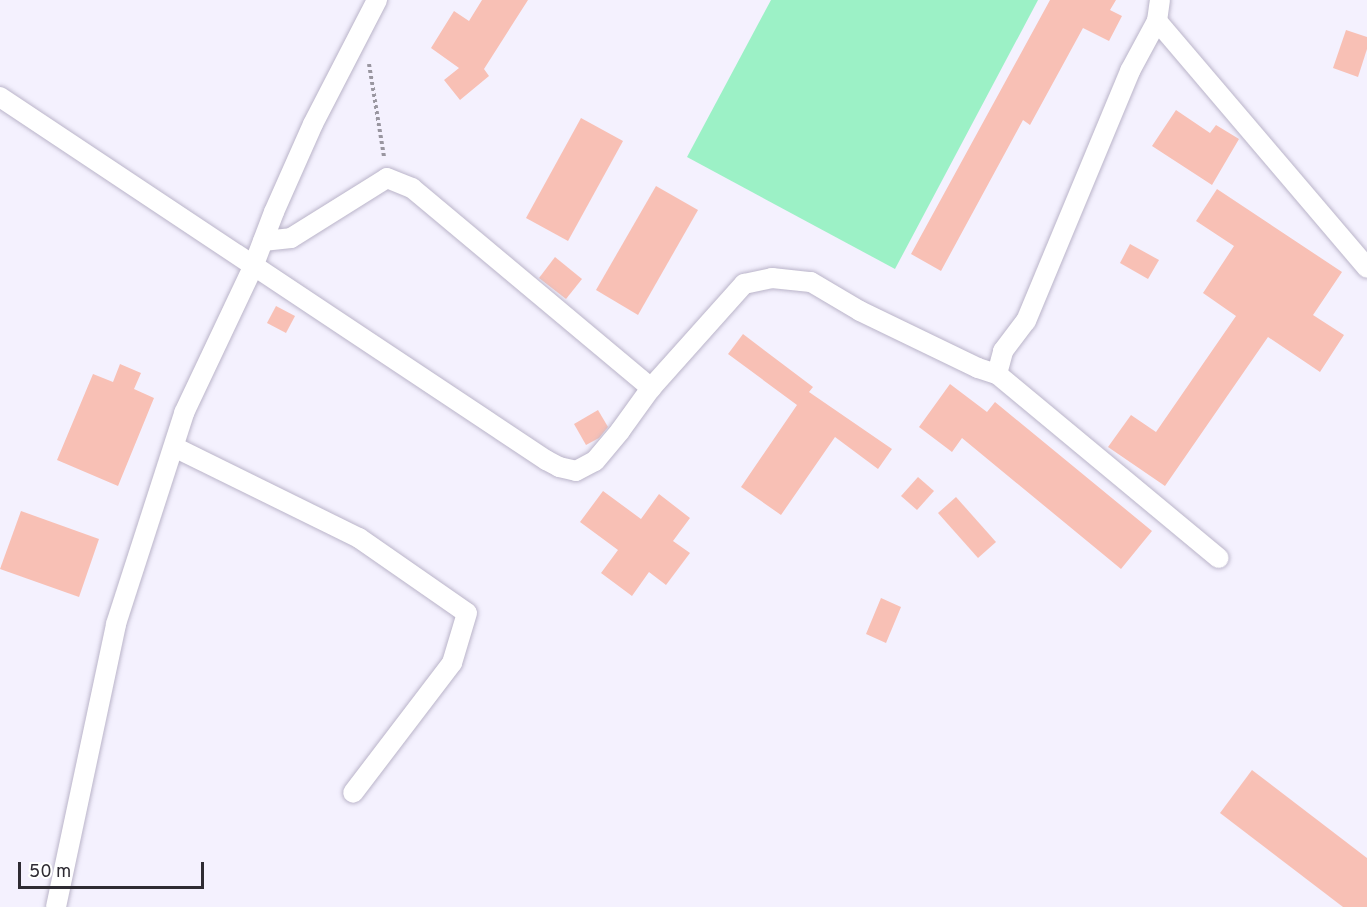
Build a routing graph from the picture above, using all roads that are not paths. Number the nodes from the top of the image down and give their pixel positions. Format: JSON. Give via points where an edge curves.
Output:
{"nodes":[{"id":1,"x":377,"y":0,"type":"edge"},
{"id":2,"x":1160,"y":0,"type":"edge"},
{"id":3,"x":1156,"y":21,"type":"junction"},
{"id":4,"x":0,"y":97,"type":"edge"},
{"id":5,"x":263,"y":241,"type":"junction"},
{"id":6,"x":253,"y":267,"type":"junction"},
{"id":7,"x":1367,"y":268,"type":"edge"},
{"id":8,"x":997,"y":374,"type":"junction"},
{"id":9,"x":651,"y":388,"type":"junction"},
{"id":10,"x":174,"y":447,"type":"junction"},
{"id":11,"x":1219,"y":558,"type":"dead end"},
{"id":12,"x":353,"y":793,"type":"dead end"},
{"id":13,"x":56,"y":907,"type":"edge"}],
"edges":[{"from":1,"to":5,"type":"street","via":[[313,124]]},
{"from":2,"to":3,"type":"street"},
{"from":3,"to":7,"type":"street"},
{"from":3,"to":8,"type":"street","via":[[1130,71],[1026,321],[1003,351]]},
{"from":4,"to":6,"type":"street"},
{"from":5,"to":6,"type":"street"},
{"from":5,"to":9,"type":"street","via":[[291,238],[387,178],[412,188]]},
{"from":6,"to":9,"type":"street","via":[[559,467],[576,471],[595,461]]},
{"from":6,"to":10,"type":"street","via":[[184,413]]},
{"from":8,"to":9,"type":"street","via":[[860,310],[811,282],[772,278],[744,284]]},
{"from":8,"to":11,"type":"street"},
{"from":10,"to":12,"type":"street","via":[[359,538],[467,613],[452,663]]},
{"from":10,"to":13,"type":"street","via":[[116,624]]}]}
